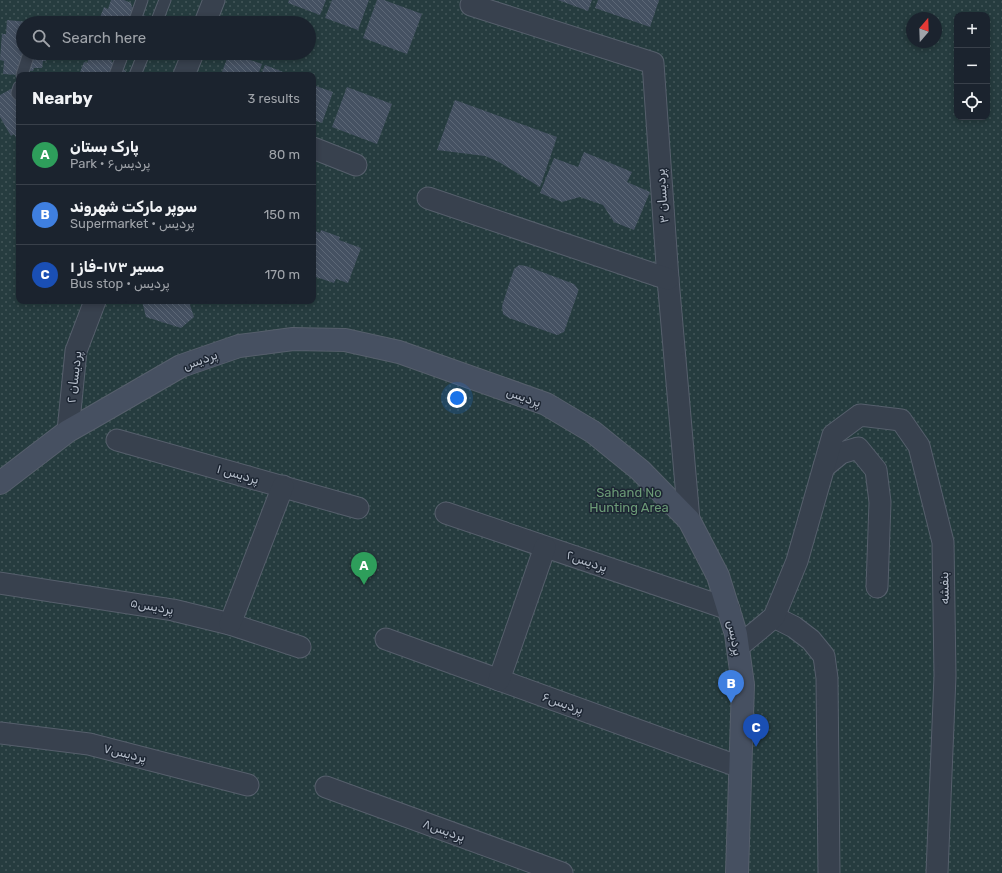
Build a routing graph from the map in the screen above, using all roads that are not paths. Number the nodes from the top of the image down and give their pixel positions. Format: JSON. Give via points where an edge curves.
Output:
{"nodes":[{"id":1,"x":142,"y":0,"type":"edge"},
{"id":2,"x":165,"y":0,"type":"edge"},
{"id":3,"x":214,"y":0,"type":"edge"},
{"id":4,"x":471,"y":5,"type":"dead end"},
{"id":5,"x":136,"y":16,"type":"edge"},
{"id":6,"x":159,"y":16,"type":"edge"},
{"id":7,"x":208,"y":16,"type":"edge"},
{"id":8,"x":27,"y":60,"type":"edge"},
{"id":9,"x":120,"y":60,"type":"edge"},
{"id":10,"x":141,"y":60,"type":"edge"},
{"id":11,"x":190,"y":60,"type":"edge"},
{"id":12,"x":23,"y":72,"type":"edge"},
{"id":13,"x":116,"y":72,"type":"edge"},
{"id":14,"x":136,"y":72,"type":"edge"},
{"id":15,"x":185,"y":72,"type":"edge"},
{"id":16,"x":316,"y":149,"type":"edge"},
{"id":17,"x":356,"y":165,"type":"dead end"},
{"id":18,"x":428,"y":198,"type":"dead end"},
{"id":19,"x":668,"y":279,"type":"junction"},
{"id":20,"x":94,"y":304,"type":"edge"},
{"id":21,"x":68,"y":431,"type":"junction"},
{"id":22,"x":118,"y":440,"type":"dead end"},
{"id":23,"x":824,"y":467,"type":"junction"},
{"id":24,"x":0,"y":483,"type":"edge"},
{"id":25,"x":283,"y":486,"type":"junction"},
{"id":26,"x":358,"y":508,"type":"dead end"},
{"id":27,"x":446,"y":513,"type":"dead end"},
{"id":28,"x":689,"y":520,"type":"junction"},
{"id":29,"x":545,"y":547,"type":"junction"},
{"id":30,"x":0,"y":583,"type":"edge"},
{"id":31,"x":877,"y":587,"type":"dead end"},
{"id":32,"x":729,"y":609,"type":"junction"},
{"id":33,"x":774,"y":617,"type":"junction"},
{"id":34,"x":230,"y":624,"type":"junction"},
{"id":35,"x":386,"y":639,"type":"dead end"},
{"id":36,"x":300,"y":646,"type":"dead end"},
{"id":37,"x":738,"y":647,"type":"junction"},
{"id":38,"x":500,"y":680,"type":"junction"},
{"id":39,"x":0,"y":734,"type":"edge"},
{"id":40,"x":740,"y":767,"type":"junction"},
{"id":41,"x":248,"y":785,"type":"dead end"},
{"id":42,"x":326,"y":787,"type":"dead end"},
{"id":43,"x":562,"y":873,"type":"edge"},
{"id":44,"x":737,"y":873,"type":"edge"},
{"id":45,"x":828,"y":873,"type":"edge"},
{"id":46,"x":937,"y":873,"type":"edge"}],
"edges":[{"from":1,"to":5,"type":"lane"},
{"from":2,"to":6,"type":"lane"},
{"from":3,"to":7,"type":"street"},
{"from":4,"to":19,"type":"street","name":"پردیسان ۳","via":[[653,63]]},
{"from":8,"to":12,"type":"lane"},
{"from":9,"to":13,"type":"lane"},
{"from":10,"to":14,"type":"lane"},
{"from":11,"to":15,"type":"street"},
{"from":16,"to":17,"type":"street"},
{"from":18,"to":19,"type":"street"},
{"from":19,"to":28,"type":"street","name":"پردیسان ۳"},
{"from":20,"to":21,"type":"street","name":"پردیسان ۲","via":[[76,351]]},
{"from":21,"to":24,"type":"street","name":"پردیس"},
{"from":21,"to":28,"type":"street","name":"پردیس","via":[[181,366],[239,346],[293,340],[345,340],[399,352],[546,404],[593,432],[640,470]]},
{"from":22,"to":25,"type":"street","name":"پردیس ۱"},
{"from":23,"to":31,"type":"street","via":[[841,452],[858,448],[876,470],[880,502]]},
{"from":23,"to":33,"type":"street","name":"بنفشه","via":[[797,561]]},
{"from":23,"to":46,"type":"street","name":"بنفشه","via":[[833,435],[860,415],[901,420],[919,446],[943,542],[945,676]]},
{"from":25,"to":26,"type":"street","name":"پردیس ۱"},
{"from":25,"to":34,"type":"street"},
{"from":27,"to":29,"type":"street","name":"پردیس۲"},
{"from":28,"to":32,"type":"street","name":"پردیس","via":[[718,576]]},
{"from":29,"to":32,"type":"street","name":"پردیس۲"},
{"from":29,"to":38,"type":"street"},
{"from":30,"to":34,"type":"street","name":"پردیس۵","via":[[173,610]]},
{"from":32,"to":37,"type":"street","name":"پردیس"},
{"from":33,"to":37,"type":"street","name":"بنفشه"},
{"from":33,"to":45,"type":"street","via":[[794,627],[811,640],[824,656],[827,678]]},
{"from":34,"to":36,"type":"street","name":"پردیس۵"},
{"from":35,"to":38,"type":"street","name":"پردیس۶"},
{"from":37,"to":40,"type":"street","name":"پردیس","via":[[742,685]]},
{"from":38,"to":40,"type":"street","name":"پردیس۶"},
{"from":39,"to":41,"type":"street","name":"پردیس۷","via":[[89,744]]},
{"from":40,"to":44,"type":"street","name":"پردیس"},
{"from":42,"to":43,"type":"street","name":"پردیس۸"}]}
